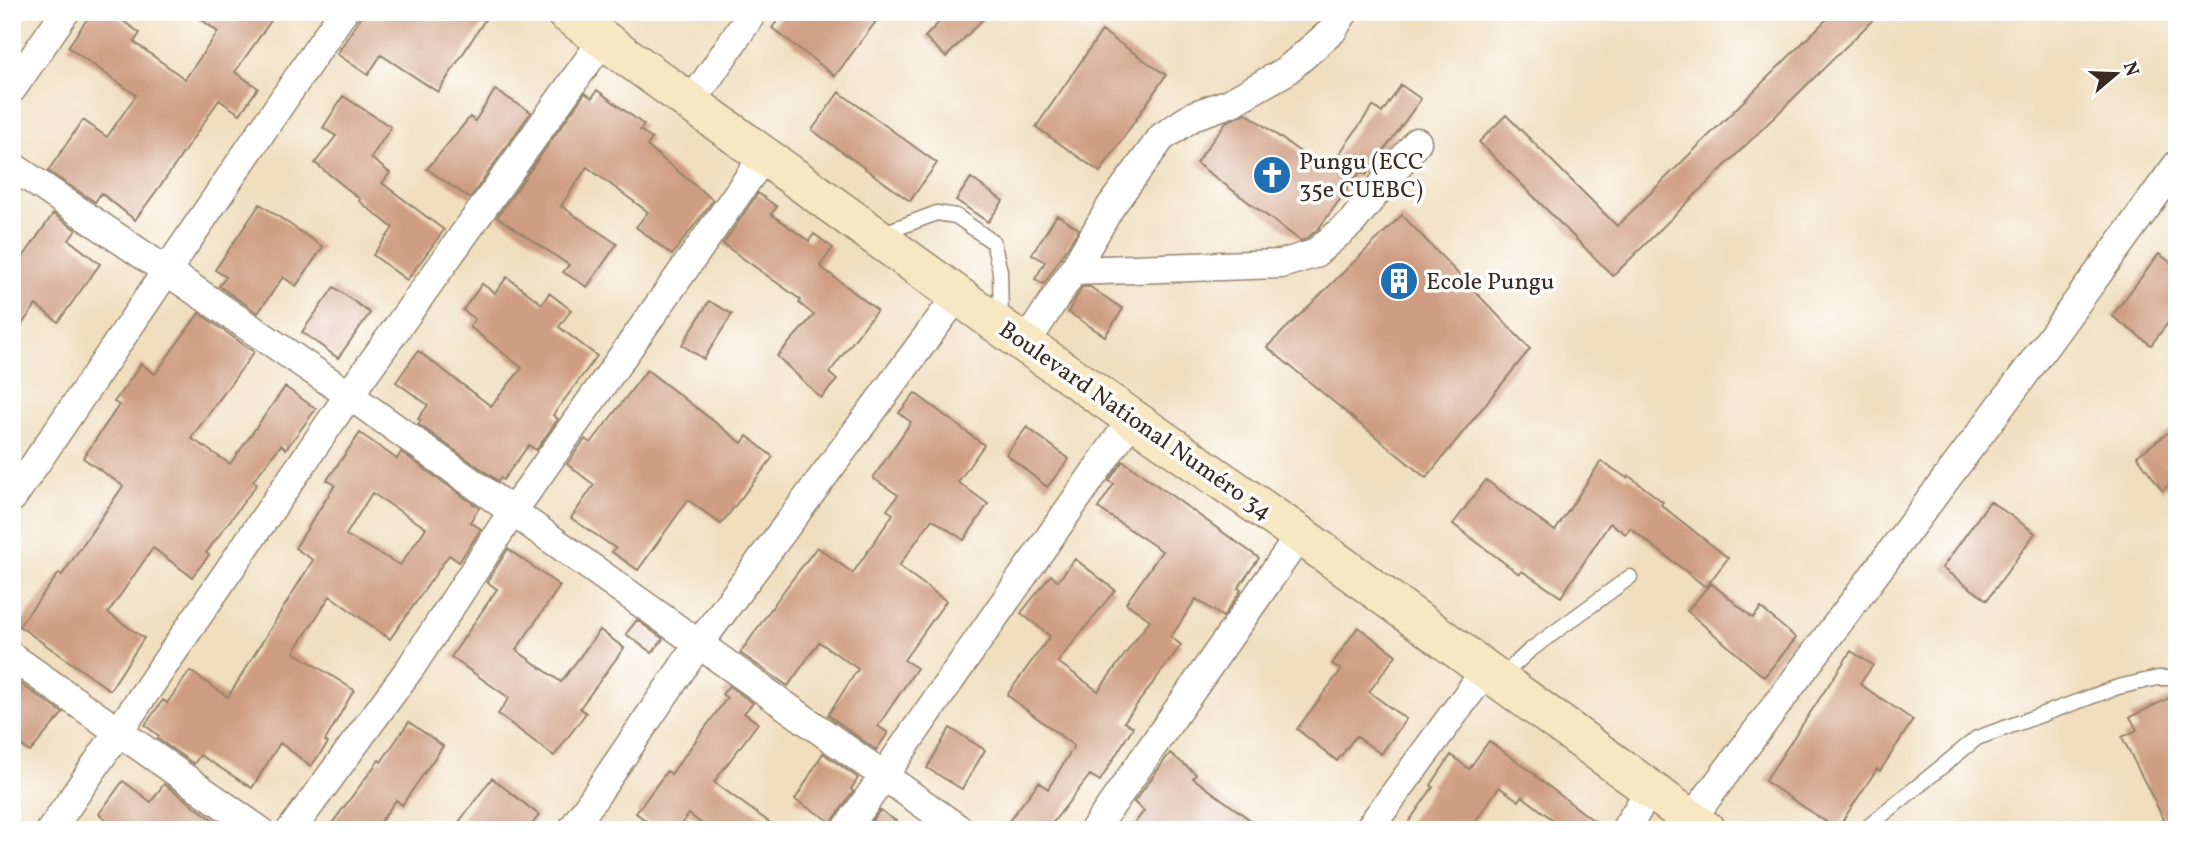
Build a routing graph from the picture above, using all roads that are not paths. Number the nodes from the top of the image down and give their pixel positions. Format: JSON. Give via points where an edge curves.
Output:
{"nodes":[{"id":1,"x":65,"y":12,"type":"edge"},
{"id":2,"x":343,"y":12,"type":"edge"},
{"id":3,"x":565,"y":12,"type":"edge"},
{"id":4,"x":752,"y":12,"type":"edge"},
{"id":5,"x":1344,"y":12,"type":"edge"},
{"id":6,"x":603,"y":40,"type":"junction"},
{"id":7,"x":12,"y":89,"type":"edge"},
{"id":8,"x":691,"y":103,"type":"junction"},
{"id":9,"x":1417,"y":142,"type":"dead end"},
{"id":10,"x":765,"y":155,"type":"junction"},
{"id":11,"x":2177,"y":165,"type":"edge"},
{"id":12,"x":12,"y":166,"type":"edge"},
{"id":13,"x":876,"y":235,"type":"junction"},
{"id":14,"x":167,"y":270,"type":"junction"},
{"id":15,"x":1073,"y":271,"type":"junction"},
{"id":16,"x":958,"y":295,"type":"junction"},
{"id":17,"x":1013,"y":335,"type":"junction"},
{"id":18,"x":349,"y":395,"type":"junction"},
{"id":19,"x":1132,"y":419,"type":"junction"},
{"id":20,"x":12,"y":498,"type":"edge"},
{"id":21,"x":513,"y":511,"type":"junction"},
{"id":22,"x":1300,"y":535,"type":"junction"},
{"id":23,"x":1630,"y":577,"type":"dead end"},
{"id":24,"x":698,"y":645,"type":"junction"},
{"id":25,"x":12,"y":657,"type":"edge"},
{"id":26,"x":1492,"y":675,"type":"junction"},
{"id":27,"x":2177,"y":678,"type":"edge"},
{"id":28,"x":119,"y":732,"type":"junction"},
{"id":29,"x":885,"y":775,"type":"junction"},
{"id":30,"x":1650,"y":790,"type":"junction"},
{"id":31,"x":1699,"y":824,"type":"edge"},
{"id":32,"x":51,"y":830,"type":"edge"},
{"id":33,"x":259,"y":830,"type":"edge"},
{"id":34,"x":291,"y":830,"type":"edge"},
{"id":35,"x":572,"y":830,"type":"edge"},
{"id":36,"x":846,"y":830,"type":"edge"},
{"id":37,"x":960,"y":830,"type":"edge"},
{"id":38,"x":1094,"y":830,"type":"edge"},
{"id":39,"x":1368,"y":830,"type":"edge"},
{"id":40,"x":1625,"y":830,"type":"edge"},
{"id":41,"x":1864,"y":830,"type":"edge"}],
"edges":[{"from":1,"to":7,"type":"street"},
{"from":2,"to":14,"type":"street"},
{"from":3,"to":6,"type":"main road","name":"Boulevard National Numéro 34"},
{"from":4,"to":8,"type":"street"},
{"from":5,"to":15,"type":"street","via":[[1332,31],[1286,71],[1230,103],[1195,115],[1162,137],[1111,206]]},
{"from":6,"to":8,"type":"main road","name":"Boulevard National Numéro 34"},
{"from":6,"to":18,"type":"street"},
{"from":8,"to":10,"type":"main road","name":"Boulevard National Numéro 34"},
{"from":9,"to":15,"type":"street","via":[[1352,222],[1314,254],[1281,264]]},
{"from":10,"to":13,"type":"main road","name":"Boulevard National Numéro 34"},
{"from":10,"to":21,"type":"street"},
{"from":11,"to":31,"type":"street"},
{"from":12,"to":14,"type":"street"},
{"from":13,"to":16,"type":"main road","name":"Boulevard National Numéro 34"},
{"from":13,"to":17,"type":"lane","via":[[937,214],[956,216],[984,235],[993,242]]},
{"from":14,"to":18,"type":"street"},
{"from":14,"to":20,"type":"street"},
{"from":15,"to":17,"type":"street"},
{"from":16,"to":17,"type":"main road","name":"Boulevard National Numéro 34"},
{"from":16,"to":24,"type":"street"},
{"from":17,"to":19,"type":"main road","name":"Boulevard National Numéro 34"},
{"from":18,"to":21,"type":"street"},
{"from":18,"to":28,"type":"street"},
{"from":19,"to":22,"type":"main road","name":"Boulevard National Numéro 34"},
{"from":19,"to":29,"type":"street"},
{"from":21,"to":24,"type":"street"},
{"from":21,"to":34,"type":"street","via":[[411,667]]},
{"from":22,"to":26,"type":"main road","name":"Boulevard National Numéro 34"},
{"from":22,"to":38,"type":"street"},
{"from":23,"to":26,"type":"lane"},
{"from":24,"to":29,"type":"street"},
{"from":24,"to":35,"type":"street"},
{"from":25,"to":28,"type":"street"},
{"from":26,"to":30,"type":"main road","name":"Boulevard National Numéro 34"},
{"from":26,"to":39,"type":"street"},
{"from":27,"to":41,"type":"lane","via":[[2118,687],[1977,738]]},
{"from":28,"to":32,"type":"street"},
{"from":28,"to":33,"type":"street"},
{"from":29,"to":36,"type":"street"},
{"from":29,"to":37,"type":"street"},
{"from":30,"to":31,"type":"main road","name":"Boulevard National Numéro 34"},
{"from":30,"to":40,"type":"street"}]}
